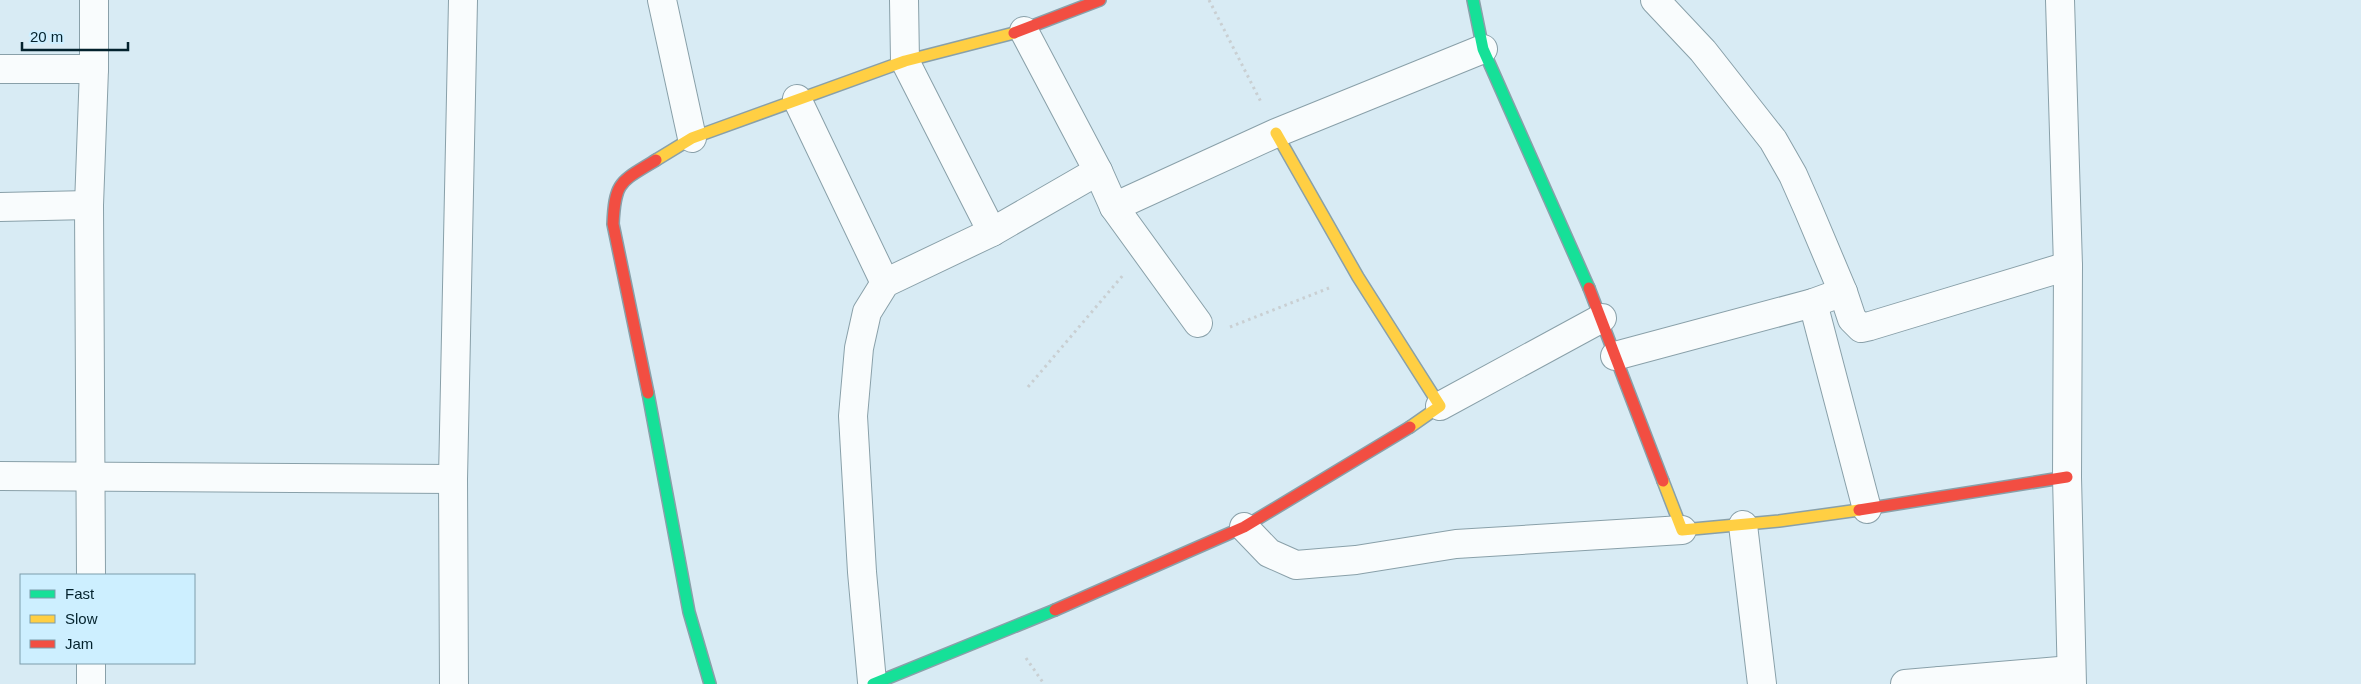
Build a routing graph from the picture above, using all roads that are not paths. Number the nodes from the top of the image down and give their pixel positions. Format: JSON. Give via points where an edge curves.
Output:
{"nodes":[{"id":1,"x":94,"y":0,"type":"edge"},
{"id":2,"x":464,"y":0,"type":"edge"},
{"id":3,"x":662,"y":0,"type":"edge"},
{"id":4,"x":904,"y":0,"type":"edge"},
{"id":5,"x":1100,"y":0,"type":"edge"},
{"id":6,"x":1473,"y":0,"type":"edge"},
{"id":7,"x":1656,"y":0,"type":"edge"},
{"id":8,"x":2060,"y":0,"type":"edge"},
{"id":9,"x":1024,"y":32,"type":"junction"},
{"id":10,"x":1482,"y":49,"type":"junction"},
{"id":11,"x":905,"y":61,"type":"junction"},
{"id":12,"x":0,"y":69,"type":"edge"},
{"id":13,"x":94,"y":69,"type":"junction"},
{"id":14,"x":797,"y":99,"type":"junction"},
{"id":15,"x":1276,"y":133,"type":"junction"},
{"id":16,"x":692,"y":138,"type":"junction"},
{"id":17,"x":1098,"y":171,"type":"junction"},
{"id":18,"x":89,"y":205,"type":"junction"},
{"id":19,"x":0,"y":207,"type":"edge"},
{"id":20,"x":1114,"y":207,"type":"junction"},
{"id":21,"x":992,"y":232,"type":"junction"},
{"id":22,"x":2068,"y":266,"type":"junction"},
{"id":23,"x":886,"y":283,"type":"junction"},
{"id":24,"x":1843,"y":292,"type":"junction"},
{"id":25,"x":1813,"y":303,"type":"junction"},
{"id":26,"x":1602,"y":318,"type":"junction"},
{"id":27,"x":1198,"y":323,"type":"road end"},
{"id":28,"x":1615,"y":356,"type":"junction"},
{"id":29,"x":1440,"y":406,"type":"junction"},
{"id":30,"x":0,"y":476,"type":"edge"},
{"id":31,"x":92,"y":477,"type":"junction"},
{"id":32,"x":2067,"y":477,"type":"junction"},
{"id":33,"x":452,"y":479,"type":"junction"},
{"id":34,"x":1867,"y":509,"type":"junction"},
{"id":35,"x":1743,"y":525,"type":"junction"},
{"id":36,"x":1244,"y":527,"type":"junction"},
{"id":37,"x":1682,"y":530,"type":"junction"},
{"id":38,"x":91,"y":574,"type":"edge"},
{"id":39,"x":91,"y":664,"type":"edge"},
{"id":40,"x":2072,"y":677,"type":"edge"},
{"id":41,"x":1940,"y":682,"type":"edge"},
{"id":42,"x":873,"y":683,"type":"edge"},
{"id":43,"x":91,"y":684,"type":"edge"},
{"id":44,"x":454,"y":684,"type":"edge"},
{"id":45,"x":710,"y":684,"type":"edge"},
{"id":46,"x":1762,"y":684,"type":"edge"},
{"id":47,"x":1905,"y":684,"type":"edge"}],
"edges":[{"from":1,"to":13,"type":"street"},
{"from":2,"to":33,"type":"street"},
{"from":3,"to":16,"type":"street"},
{"from":4,"to":11,"type":"street"},
{"from":5,"to":9,"type":"street"},
{"from":6,"to":10,"type":"street"},
{"from":7,"to":24,"type":"street","via":[[1703,51],[1773,140],[1793,174]]},
{"from":8,"to":22,"type":"street"},
{"from":9,"to":11,"type":"street"},
{"from":9,"to":17,"type":"street"},
{"from":10,"to":15,"type":"street"},
{"from":10,"to":26,"type":"street"},
{"from":11,"to":14,"type":"street"},
{"from":11,"to":21,"type":"street"},
{"from":12,"to":13,"type":"street"},
{"from":13,"to":18,"type":"street"},
{"from":14,"to":16,"type":"street"},
{"from":14,"to":23,"type":"street"},
{"from":15,"to":20,"type":"street"},
{"from":15,"to":29,"type":"street","via":[[1358,277]]},
{"from":16,"to":45,"type":"street","via":[[622,182],[614,198],[613,224],[689,612]]},
{"from":17,"to":20,"type":"street"},
{"from":17,"to":21,"type":"street"},
{"from":18,"to":19,"type":"street"},
{"from":18,"to":31,"type":"street"},
{"from":20,"to":27,"type":"street"},
{"from":21,"to":23,"type":"street"},
{"from":22,"to":24,"type":"street","via":[[1862,328],[1852,319]]},
{"from":22,"to":32,"type":"street"},
{"from":23,"to":42,"type":"street","via":[[866,312],[853,416],[862,572]]},
{"from":24,"to":25,"type":"street"},
{"from":25,"to":28,"type":"street"},
{"from":25,"to":34,"type":"street"},
{"from":26,"to":28,"type":"street"},
{"from":26,"to":29,"type":"street"},
{"from":28,"to":37,"type":"street"},
{"from":29,"to":36,"type":"street"},
{"from":30,"to":31,"type":"street"},
{"from":31,"to":33,"type":"street"},
{"from":31,"to":38,"type":"street"},
{"from":32,"to":34,"type":"street"},
{"from":32,"to":40,"type":"street"},
{"from":33,"to":44,"type":"street"},
{"from":34,"to":35,"type":"street"},
{"from":35,"to":37,"type":"street"},
{"from":35,"to":46,"type":"street"},
{"from":36,"to":37,"type":"street","via":[[1269,553],[1296,564],[1356,560],[1456,544]]},
{"from":36,"to":42,"type":"street","via":[[1008,630]]},
{"from":39,"to":43,"type":"street"},
{"from":40,"to":41,"type":"street"},
{"from":41,"to":47,"type":"street"}]}
